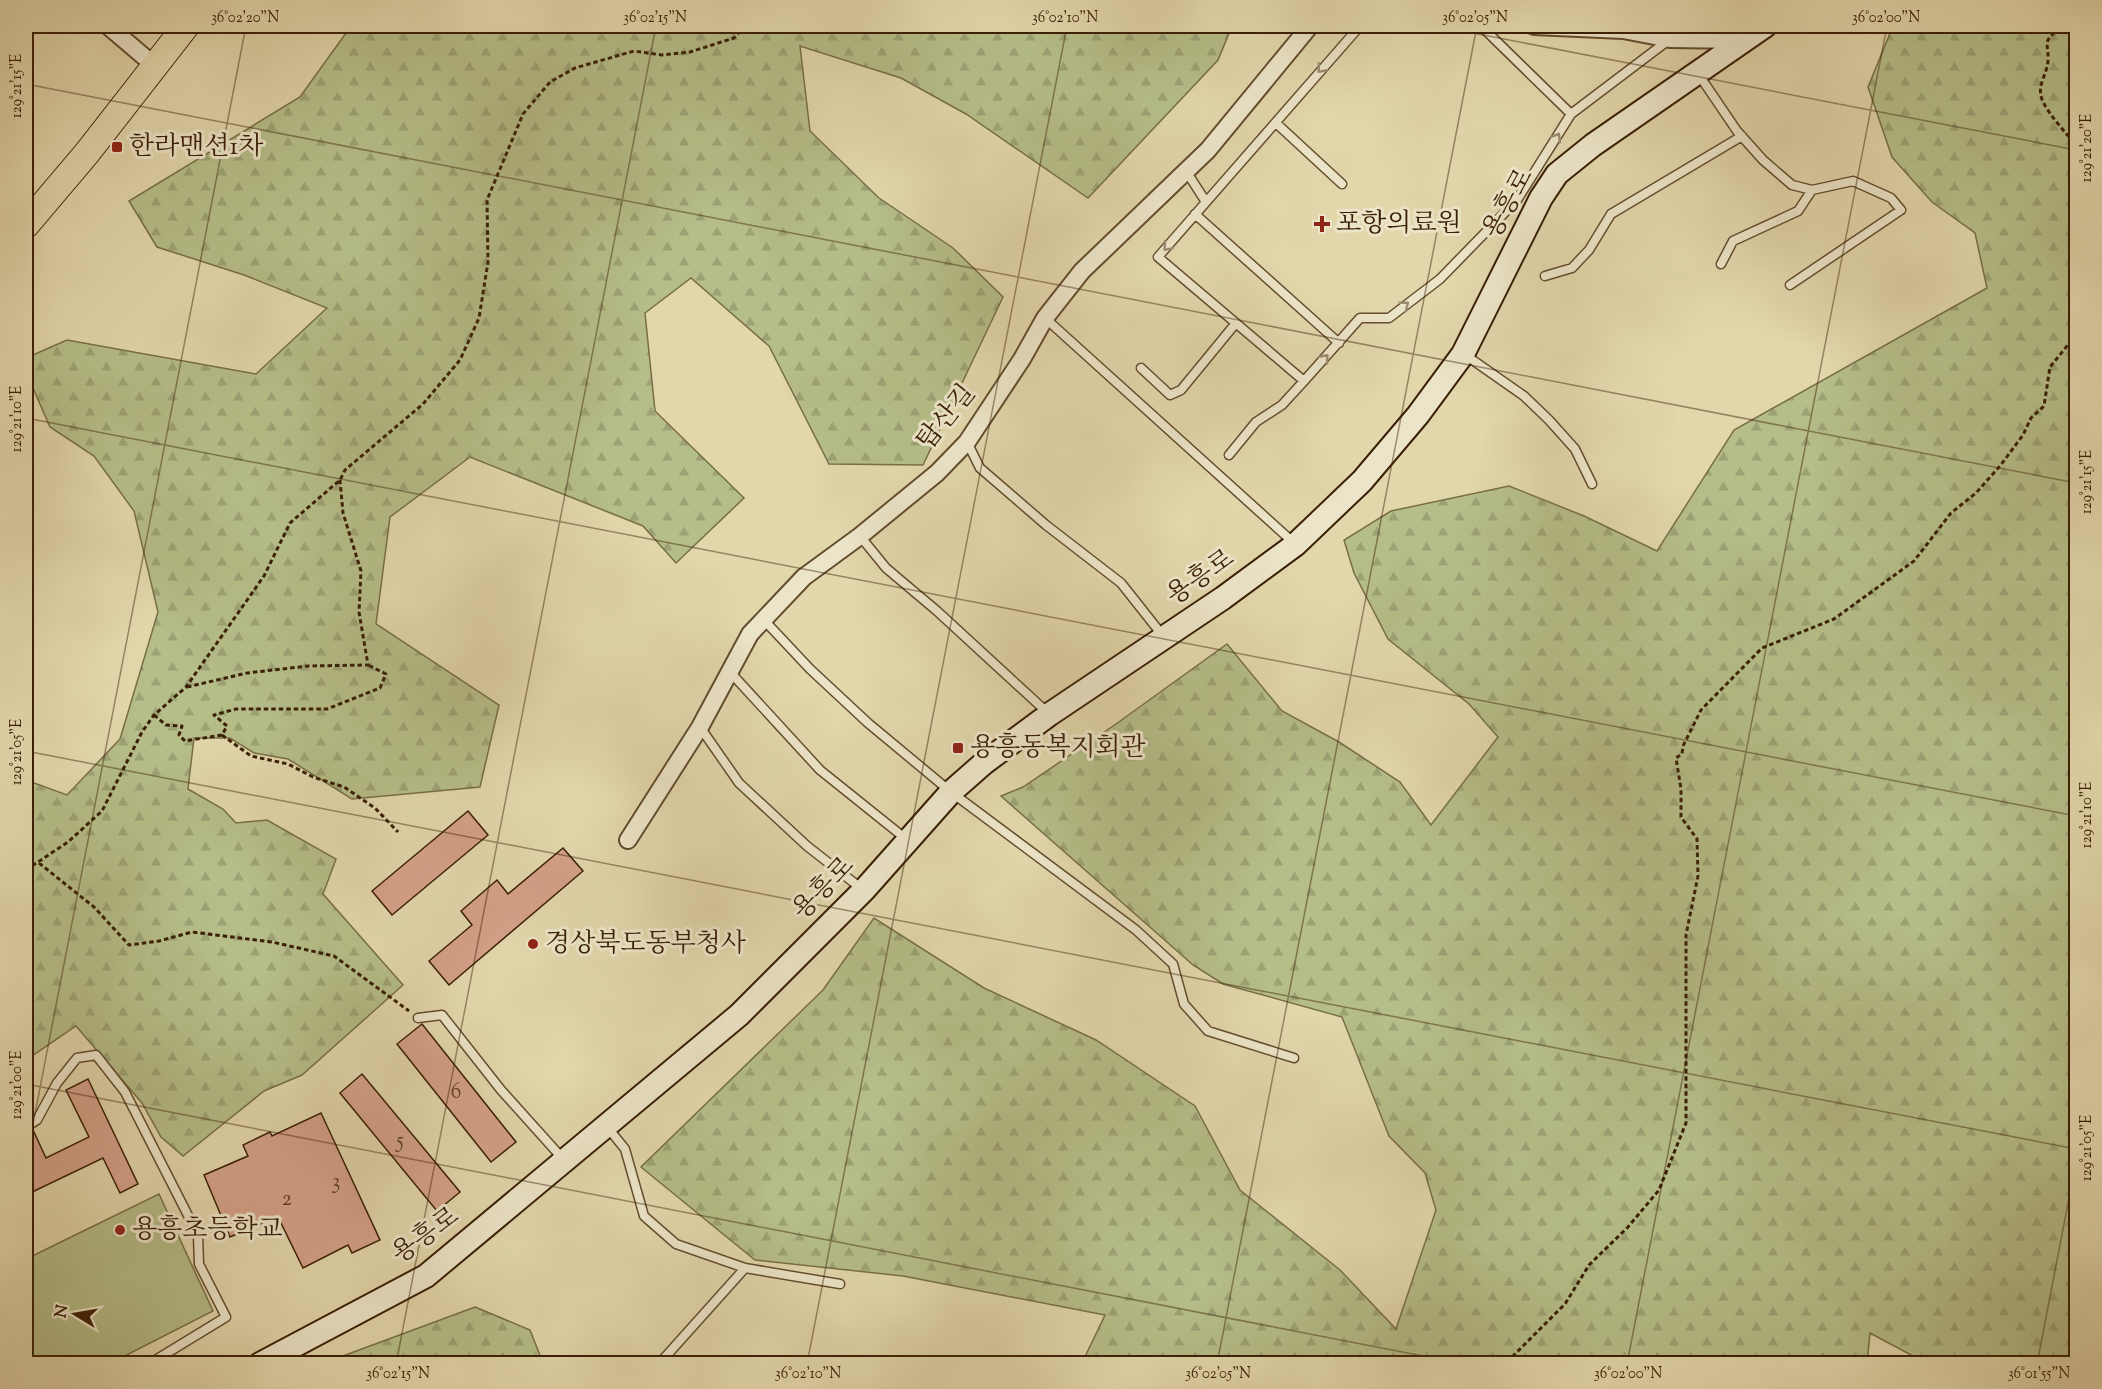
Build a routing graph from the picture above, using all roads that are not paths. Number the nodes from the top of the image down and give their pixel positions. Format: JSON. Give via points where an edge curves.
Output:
{"nodes":[{"id":1,"x":108,"y":26,"type":"edge"},
{"id":2,"x":186,"y":26,"type":"edge"},
{"id":3,"x":1310,"y":26,"type":"edge"},
{"id":4,"x":1360,"y":26,"type":"edge"},
{"id":5,"x":1481,"y":26,"type":"edge"},
{"id":6,"x":1534,"y":26,"type":"edge"},
{"id":7,"x":1765,"y":26,"type":"edge"},
{"id":8,"x":1670,"y":39,"type":"junction"},
{"id":9,"x":1741,"y":40,"type":"junction"},
{"id":10,"x":155,"y":66,"type":"junction"},
{"id":11,"x":1697,"y":72,"type":"junction"},
{"id":12,"x":1571,"y":114,"type":"junction"},
{"id":13,"x":1276,"y":123,"type":"junction"},
{"id":14,"x":1742,"y":136,"type":"junction"},
{"id":15,"x":1186,"y":171,"type":"junction"},
{"id":16,"x":1342,"y":184,"type":"dead end"},
{"id":17,"x":1812,"y":190,"type":"junction"},
{"id":18,"x":1206,"y":202,"type":"junction"},
{"id":19,"x":1195,"y":214,"type":"junction"},
{"id":20,"x":26,"y":225,"type":"edge"},
{"id":21,"x":1722,"y":264,"type":"dead end"},
{"id":22,"x":1545,"y":276,"type":"dead end"},
{"id":23,"x":1790,"y":285,"type":"dead end"},
{"id":24,"x":1045,"y":318,"type":"junction"},
{"id":25,"x":1236,"y":323,"type":"junction"},
{"id":26,"x":1339,"y":343,"type":"junction"},
{"id":27,"x":1463,"y":354,"type":"junction"},
{"id":28,"x":1141,"y":368,"type":"dead end"},
{"id":29,"x":1304,"y":381,"type":"junction"},
{"id":30,"x":967,"y":442,"type":"junction"},
{"id":31,"x":1229,"y":455,"type":"dead end"},
{"id":32,"x":1592,"y":484,"type":"dead end"},
{"id":33,"x":860,"y":536,"type":"junction"},
{"id":34,"x":1295,"y":545,"type":"junction"},
{"id":35,"x":762,"y":619,"type":"junction"},
{"id":36,"x":1164,"y":638,"type":"junction"},
{"id":37,"x":731,"y":673,"type":"junction"},
{"id":38,"x":1050,"y":714,"type":"junction"},
{"id":39,"x":700,"y":727,"type":"junction"},
{"id":40,"x":951,"y":792,"type":"junction"},
{"id":41,"x":906,"y":839,"type":"junction"},
{"id":42,"x":628,"y":840,"type":"dead end"},
{"id":43,"x":864,"y":890,"type":"junction"},
{"id":44,"x":418,"y":1018,"type":"road end"},
{"id":45,"x":1294,"y":1058,"type":"dead end"},
{"id":46,"x":26,"y":1127,"type":"edge"},
{"id":47,"x":608,"y":1128,"type":"junction"},
{"id":48,"x":566,"y":1162,"type":"junction"},
{"id":49,"x":745,"y":1268,"type":"junction"},
{"id":50,"x":840,"y":1284,"type":"dead end"},
{"id":51,"x":149,"y":1364,"type":"edge"},
{"id":52,"x":260,"y":1364,"type":"edge"},
{"id":53,"x":658,"y":1364,"type":"edge"}],
"edges":[{"from":1,"to":10,"type":"street"},
{"from":2,"to":10,"type":"main road"},
{"from":3,"to":15,"type":"street","name":"탑산길","via":[[1208,150]]},
{"from":4,"to":13,"type":"lane","one_way":true},
{"from":5,"to":12,"type":"lane"},
{"from":6,"to":8,"type":"street","via":[[1623,30]]},
{"from":7,"to":9,"type":"street","name":"용흥로"},
{"from":8,"to":9,"type":"street"},
{"from":8,"to":12,"type":"lane"},
{"from":9,"to":11,"type":"street","name":"용흥로"},
{"from":10,"to":20,"type":"main road"},
{"from":11,"to":14,"type":"lane"},
{"from":11,"to":27,"type":"street","name":"용흥로","via":[[1557,174],[1541,198]]},
{"from":26,"to":12,"type":"lane","one_way":true,"via":[[1360,318],[1389,318],[1440,279],[1517,200]]},
{"from":13,"to":16,"type":"lane"},
{"from":13,"to":18,"type":"lane"},
{"from":14,"to":17,"type":"lane","via":[[1792,185]]},
{"from":14,"to":22,"type":"lane","via":[[1611,214],[1589,250],[1572,268]]},
{"from":15,"to":18,"type":"lane"},
{"from":15,"to":24,"type":"street","name":"탑산길","via":[[1082,271]]},
{"from":17,"to":21,"type":"lane","via":[[1798,211],[1733,241]]},
{"from":17,"to":23,"type":"lane","via":[[1853,180],[1891,198],[1902,210]]},
{"from":18,"to":19,"type":"lane"},
{"from":19,"to":25,"type":"lane","one_way":true,"via":[[1158,257]]},
{"from":19,"to":26,"type":"lane"},
{"from":24,"to":30,"type":"street","name":"탑산길","via":[[1023,359]]},
{"from":24,"to":34,"type":"lane"},
{"from":25,"to":28,"type":"lane","via":[[1181,390],[1170,395]]},
{"from":25,"to":29,"type":"lane"},
{"from":29,"to":26,"type":"lane","one_way":true},
{"from":27,"to":32,"type":"lane","via":[[1524,396],[1549,420],[1575,449]]},
{"from":27,"to":34,"type":"street","name":"용흥로","via":[[1362,481]]},
{"from":29,"to":31,"type":"lane","via":[[1282,405],[1256,423]]},
{"from":30,"to":33,"type":"street","name":"탑산길"},
{"from":30,"to":36,"type":"lane","via":[[980,468],[1121,583]]},
{"from":33,"to":35,"type":"street","name":"탑산길","via":[[804,577]]},
{"from":33,"to":38,"type":"lane","via":[[886,568]]},
{"from":34,"to":36,"type":"street","name":"용흥로"},
{"from":35,"to":37,"type":"street","name":"탑산길"},
{"from":35,"to":40,"type":"lane","via":[[868,723]]},
{"from":36,"to":38,"type":"street","name":"용흥로"},
{"from":37,"to":39,"type":"street","name":"탑산길"},
{"from":37,"to":41,"type":"lane","via":[[820,770]]},
{"from":38,"to":40,"type":"street","name":"용흥로"},
{"from":39,"to":42,"type":"street","name":"탑산길"},
{"from":39,"to":43,"type":"lane","via":[[740,783],[807,846]]},
{"from":40,"to":41,"type":"street","name":"용흥로"},
{"from":40,"to":45,"type":"lane","via":[[1136,930],[1173,964],[1184,1004],[1208,1031]]},
{"from":41,"to":43,"type":"street","name":"용흥로"},
{"from":43,"to":47,"type":"street","name":"용흥로","via":[[740,1016]]},
{"from":44,"to":48,"type":"lane","via":[[442,1015],[501,1090]]},
{"from":46,"to":51,"type":"lane","via":[[37,1120],[57,1083],[77,1058],[96,1055],[125,1092],[198,1235],[199,1264],[226,1317]]},
{"from":47,"to":48,"type":"street","name":"용흥로"},
{"from":47,"to":49,"type":"lane","via":[[625,1149],[644,1216],[676,1244]]},
{"from":48,"to":52,"type":"street","name":"용흥로","via":[[426,1276]]},
{"from":49,"to":50,"type":"lane"},
{"from":49,"to":53,"type":"lane"}]}
